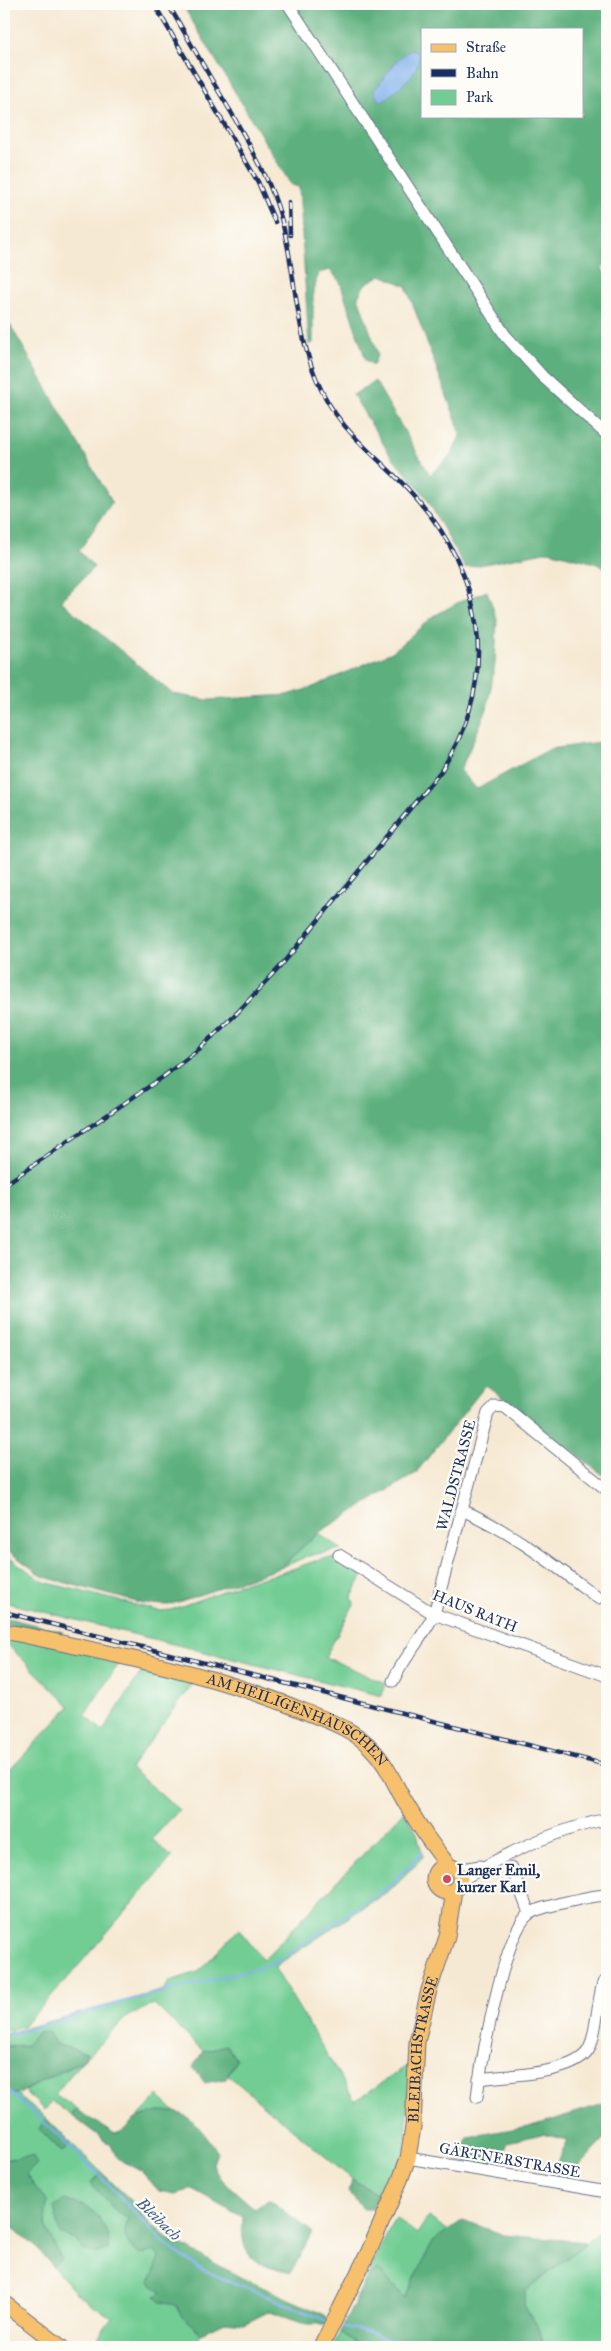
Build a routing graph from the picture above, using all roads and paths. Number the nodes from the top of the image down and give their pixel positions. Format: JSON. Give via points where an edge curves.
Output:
{"nodes":[{"id":1,"x":288,"y":4,"type":"edge"},
{"id":2,"x":607,"y":435,"type":"edge"},
{"id":3,"x":607,"y":1490,"type":"edge"},
{"id":4,"x":462,"y":1510,"type":"junction"},
{"id":5,"x":339,"y":1555,"type":"dead end"},
{"id":6,"x":598,"y":1598,"type":"dead end"},
{"id":7,"x":434,"y":1614,"type":"junction"},
{"id":8,"x":4,"y":1630,"type":"edge"},
{"id":9,"x":607,"y":1676,"type":"edge"},
{"id":10,"x":393,"y":1681,"type":"dead end"},
{"id":11,"x":607,"y":1819,"type":"edge"},
{"id":12,"x":512,"y":1868,"type":"dead end"},
{"id":13,"x":450,"y":1878,"type":"junction"},
{"id":14,"x":607,"y":1895,"type":"edge"},
{"id":15,"x":529,"y":1913,"type":"junction"},
{"id":16,"x":607,"y":1981,"type":"edge"},
{"id":17,"x":479,"y":2079,"type":"junction"},
{"id":18,"x":476,"y":2097,"type":"dead end"},
{"id":19,"x":408,"y":2158,"type":"junction"},
{"id":20,"x":607,"y":2192,"type":"edge"},
{"id":21,"x":5,"y":2306,"type":"edge"},
{"id":22,"x":61,"y":2347,"type":"edge"},
{"id":23,"x":321,"y":2347,"type":"edge"}],
"edges":[{"from":1,"to":2,"type":"street","via":[[505,334],[542,376]]},
{"from":3,"to":4,"type":"street","name":"WALDSTRASSE","via":[[506,1407],[495,1406],[488,1413]]},
{"from":4,"to":6,"type":"street","via":[[492,1523],[539,1552]]},
{"from":4,"to":7,"type":"street","name":"WALDSTRASSE"},
{"from":5,"to":7,"type":"street","name":"HAUS RATH"},
{"from":7,"to":9,"type":"street","name":"HAUS RATH"},
{"from":7,"to":10,"type":"street","name":"WALDSTRASSE"},
{"from":8,"to":13,"type":"main road","name":"AM HEILIGENHÄUSCHEN","via":[[122,1656],[250,1691],[349,1730],[381,1760]]},
{"from":11,"to":13,"type":"street","via":[[538,1841]]},
{"from":12,"to":15,"type":"street"},
{"from":13,"to":19,"type":"main road","name":"BLEIBACHSTRASSE","via":[[447,1937],[417,2042],[413,2127]]},
{"from":14,"to":15,"type":"street","via":[[582,1898]]},
{"from":15,"to":17,"type":"street","via":[[518,1927],[510,1950],[491,2018]]},
{"from":16,"to":17,"type":"street","via":[[603,1983],[599,1997],[590,2048],[580,2060],[566,2067]]},
{"from":17,"to":18,"type":"street"},
{"from":19,"to":20,"type":"street","name":"GÄRTNERSTRASSE"},
{"from":19,"to":23,"type":"main road","name":"BLEIBACHSTRASSE","via":[[369,2251]]},
{"from":21,"to":22,"type":"main road"}]}
